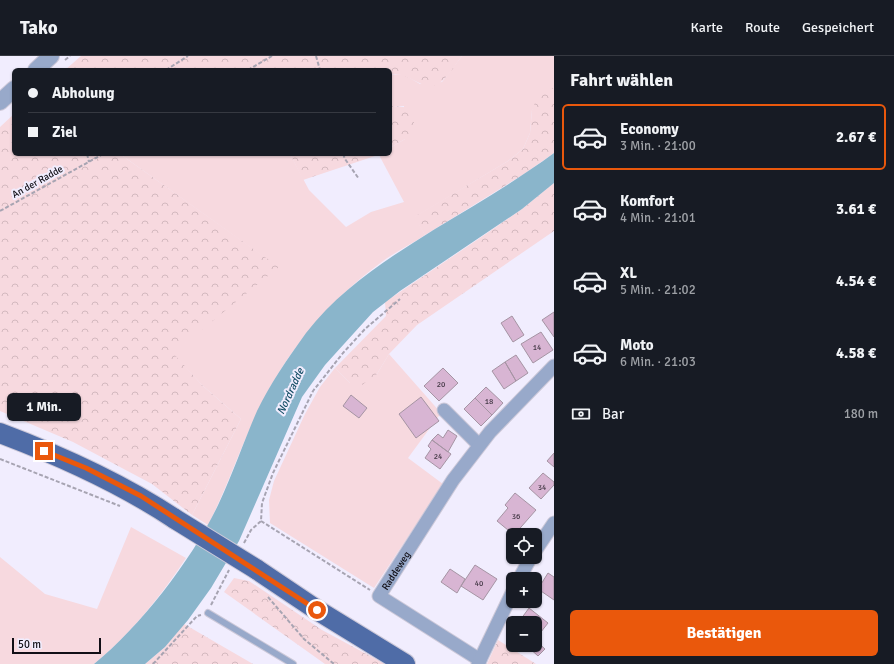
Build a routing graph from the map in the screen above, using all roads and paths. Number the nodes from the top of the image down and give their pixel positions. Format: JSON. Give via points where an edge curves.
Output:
{"nodes":[{"id":1,"x":51,"y":56,"type":"edge"},
{"id":2,"x":188,"y":56,"type":"edge"},
{"id":3,"x":272,"y":56,"type":"edge"},
{"id":4,"x":316,"y":56,"type":"edge"},
{"id":5,"x":38,"y":68,"type":"edge"},
{"id":6,"x":169,"y":68,"type":"edge"},
{"id":7,"x":251,"y":68,"type":"edge"},
{"id":8,"x":319,"y":68,"type":"edge"},
{"id":9,"x":12,"y":91,"type":"edge"},
{"id":10,"x":0,"y":102,"type":"edge"},
{"id":11,"x":88,"y":156,"type":"edge"},
{"id":12,"x":100,"y":156,"type":"edge"},
{"id":13,"x":344,"y":156,"type":"edge"},
{"id":14,"x":89,"y":162,"type":"junction"},
{"id":15,"x":359,"y":179,"type":"dead end"},
{"id":16,"x":0,"y":211,"type":"edge"},
{"id":17,"x":400,"y":299,"type":"dead end"},
{"id":18,"x":554,"y":366,"type":"edge"},
{"id":19,"x":444,"y":410,"type":"dead end"},
{"id":20,"x":0,"y":433,"type":"edge"},
{"id":21,"x":479,"y":445,"type":"junction"},
{"id":22,"x":0,"y":459,"type":"edge"},
{"id":23,"x":125,"y":508,"type":"dead end"},
{"id":24,"x":554,"y":523,"type":"edge"},
{"id":25,"x":542,"y":541,"type":"edge"},
{"id":26,"x":264,"y":593,"type":"dead end"},
{"id":27,"x":379,"y":596,"type":"junction"},
{"id":28,"x":506,"y":606,"type":"edge"},
{"id":29,"x":208,"y":613,"type":"joint"},
{"id":30,"x":479,"y":662,"type":"edge"},
{"id":31,"x":153,"y":664,"type":"edge"},
{"id":32,"x":293,"y":664,"type":"edge"},
{"id":33,"x":334,"y":664,"type":"edge"},
{"id":34,"x":405,"y":664,"type":"edge"}],
"edges":[{"from":1,"to":5,"type":"street"},
{"from":2,"to":6,"type":"path"},
{"from":3,"to":7,"type":"path"},
{"from":4,"to":8,"type":"path"},
{"from":9,"to":10,"type":"street"},
{"from":11,"to":14,"type":"path"},
{"from":12,"to":14,"type":"path","name":"An der Radde"},
{"from":13,"to":15,"type":"path"},
{"from":14,"to":16,"type":"path","name":"An der Radde"},
{"from":17,"to":27,"type":"path","via":[[365,329],[313,392],[273,473],[262,503],[261,521]]},
{"from":18,"to":21,"type":"street","name":"Raddeweg"},
{"from":19,"to":21,"type":"street"},
{"from":20,"to":34,"type":"main road","bridge":true,"via":[[86,468],[141,496]]},
{"from":21,"to":27,"type":"street","name":"Raddeweg","via":[[453,480]]},
{"from":22,"to":23,"type":"path"},
{"from":24,"to":25,"type":"street"},
{"from":26,"to":33,"type":"path","via":[[304,639]]},
{"from":27,"to":30,"type":"street","name":"Raddeweg"},
{"from":28,"to":30,"type":"street"},
{"from":29,"to":31,"type":"path","via":[[197,616]]},
{"from":29,"to":32,"type":"lane"}]}
